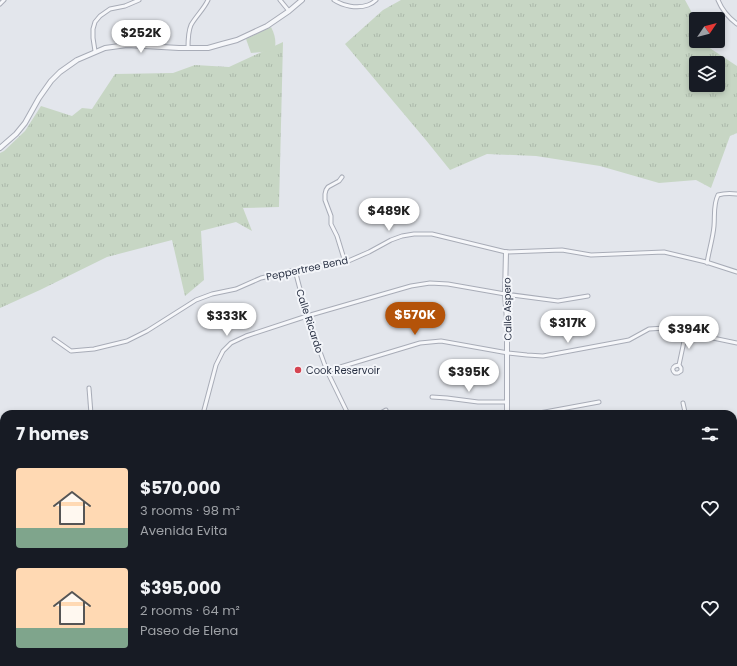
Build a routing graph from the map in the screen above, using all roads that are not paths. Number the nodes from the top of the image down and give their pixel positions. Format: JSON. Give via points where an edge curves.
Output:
{"nodes":[{"id":1,"x":4,"y":0,"type":"edge"},
{"id":2,"x":139,"y":0,"type":"edge"},
{"id":3,"x":208,"y":0,"type":"edge"},
{"id":4,"x":280,"y":0,"type":"edge"},
{"id":5,"x":302,"y":0,"type":"edge"},
{"id":6,"x":334,"y":0,"type":"edge"},
{"id":7,"x":376,"y":0,"type":"edge"},
{"id":8,"x":724,"y":0,"type":"edge"},
{"id":9,"x":718,"y":1,"type":"edge"},
{"id":10,"x":0,"y":4,"type":"edge"},
{"id":11,"x":289,"y":11,"type":"junction"},
{"id":12,"x":737,"y":24,"type":"edge"},
{"id":13,"x":188,"y":48,"type":"junction"},
{"id":14,"x":95,"y":51,"type":"junction"},
{"id":15,"x":0,"y":148,"type":"edge"},
{"id":16,"x":342,"y":177,"type":"dead end"},
{"id":17,"x":737,"y":194,"type":"edge"},
{"id":18,"x":506,"y":252,"type":"junction"},
{"id":19,"x":345,"y":262,"type":"junction"},
{"id":20,"x":707,"y":263,"type":"junction"},
{"id":21,"x":295,"y":270,"type":"junction"},
{"id":22,"x":737,"y":272,"type":"edge"},
{"id":23,"x":505,"y":294,"type":"junction"},
{"id":24,"x":588,"y":296,"type":"dead end"},
{"id":25,"x":307,"y":316,"type":"junction"},
{"id":26,"x":686,"y":332,"type":"junction"},
{"id":27,"x":54,"y":339,"type":"dead end"},
{"id":28,"x":737,"y":343,"type":"edge"},
{"id":29,"x":508,"y":352,"type":"junction"},
{"id":30,"x":678,"y":365,"type":"dead end"},
{"id":31,"x":327,"y":371,"type":"junction"},
{"id":32,"x":89,"y":388,"type":"dead end"},
{"id":33,"x":432,"y":397,"type":"dead end"},
{"id":34,"x":507,"y":402,"type":"junction"},
{"id":35,"x":599,"y":402,"type":"dead end"},
{"id":36,"x":683,"y":403,"type":"dead end"},
{"id":37,"x":91,"y":410,"type":"edge"},
{"id":38,"x":205,"y":410,"type":"edge"},
{"id":39,"x":346,"y":410,"type":"edge"},
{"id":40,"x":508,"y":410,"type":"edge"},
{"id":41,"x":556,"y":410,"type":"edge"},
{"id":42,"x":685,"y":410,"type":"edge"}],
"edges":[{"from":1,"to":10,"type":"street"},
{"from":2,"to":14,"type":"street","via":[[110,9],[100,16],[93,29]]},
{"from":3,"to":13,"type":"street","via":[[191,25]]},
{"from":4,"to":11,"type":"street"},
{"from":5,"to":11,"type":"street"},
{"from":6,"to":7,"type":"street","via":[[353,6],[368,5]]},
{"from":8,"to":9,"type":"street"},
{"from":9,"to":12,"type":"street"},
{"from":11,"to":13,"type":"street","via":[[237,40],[208,48]]},
{"from":13,"to":14,"type":"street","via":[[127,45]]},
{"from":14,"to":15,"type":"street","via":[[60,72],[44,91],[25,123]]},
{"from":16,"to":19,"type":"street","via":[[328,187],[325,200]]},
{"from":17,"to":20,"type":"street","via":[[723,193],[718,195],[715,201],[714,226]]},
{"from":18,"to":19,"type":"street","name":"Peppertree Bend","via":[[432,234],[414,234],[391,240]]},
{"from":18,"to":20,"type":"street","name":"Peppertree Bend","via":[[562,250],[591,255],[664,252]]},
{"from":18,"to":23,"type":"street","name":"Calle Aspero"},
{"from":19,"to":21,"type":"street","name":"Peppertree Bend"},
{"from":20,"to":22,"type":"street","name":"Peppertree Bend"},
{"from":21,"to":25,"type":"street","name":"Calle Ricardo"},
{"from":21,"to":27,"type":"street","name":"Peppertree Bend","via":[[261,278],[236,289],[196,300],[127,341],[94,349],[70,351]]},
{"from":23,"to":24,"type":"street","via":[[558,301]]},
{"from":23,"to":25,"type":"street","via":[[430,283],[411,286]]},
{"from":23,"to":29,"type":"street","name":"Calle Aspero"},
{"from":25,"to":31,"type":"street","name":"Calle Ricardo"},
{"from":25,"to":38,"type":"street","via":[[231,343],[223,351],[216,365]]},
{"from":26,"to":28,"type":"street"},
{"from":26,"to":29,"type":"street","via":[[665,328],[649,330],[629,340],[543,356]]},
{"from":26,"to":30,"type":"street"},
{"from":29,"to":31,"type":"street","via":[[441,341],[420,343]]},
{"from":29,"to":34,"type":"street","name":"Calle Aspero"},
{"from":31,"to":39,"type":"street","name":"Calle Ricardo"},
{"from":32,"to":37,"type":"street"},
{"from":33,"to":34,"type":"street"},
{"from":34,"to":40,"type":"street","name":"Calle Aspero"},
{"from":35,"to":41,"type":"street"},
{"from":36,"to":42,"type":"street"}]}
